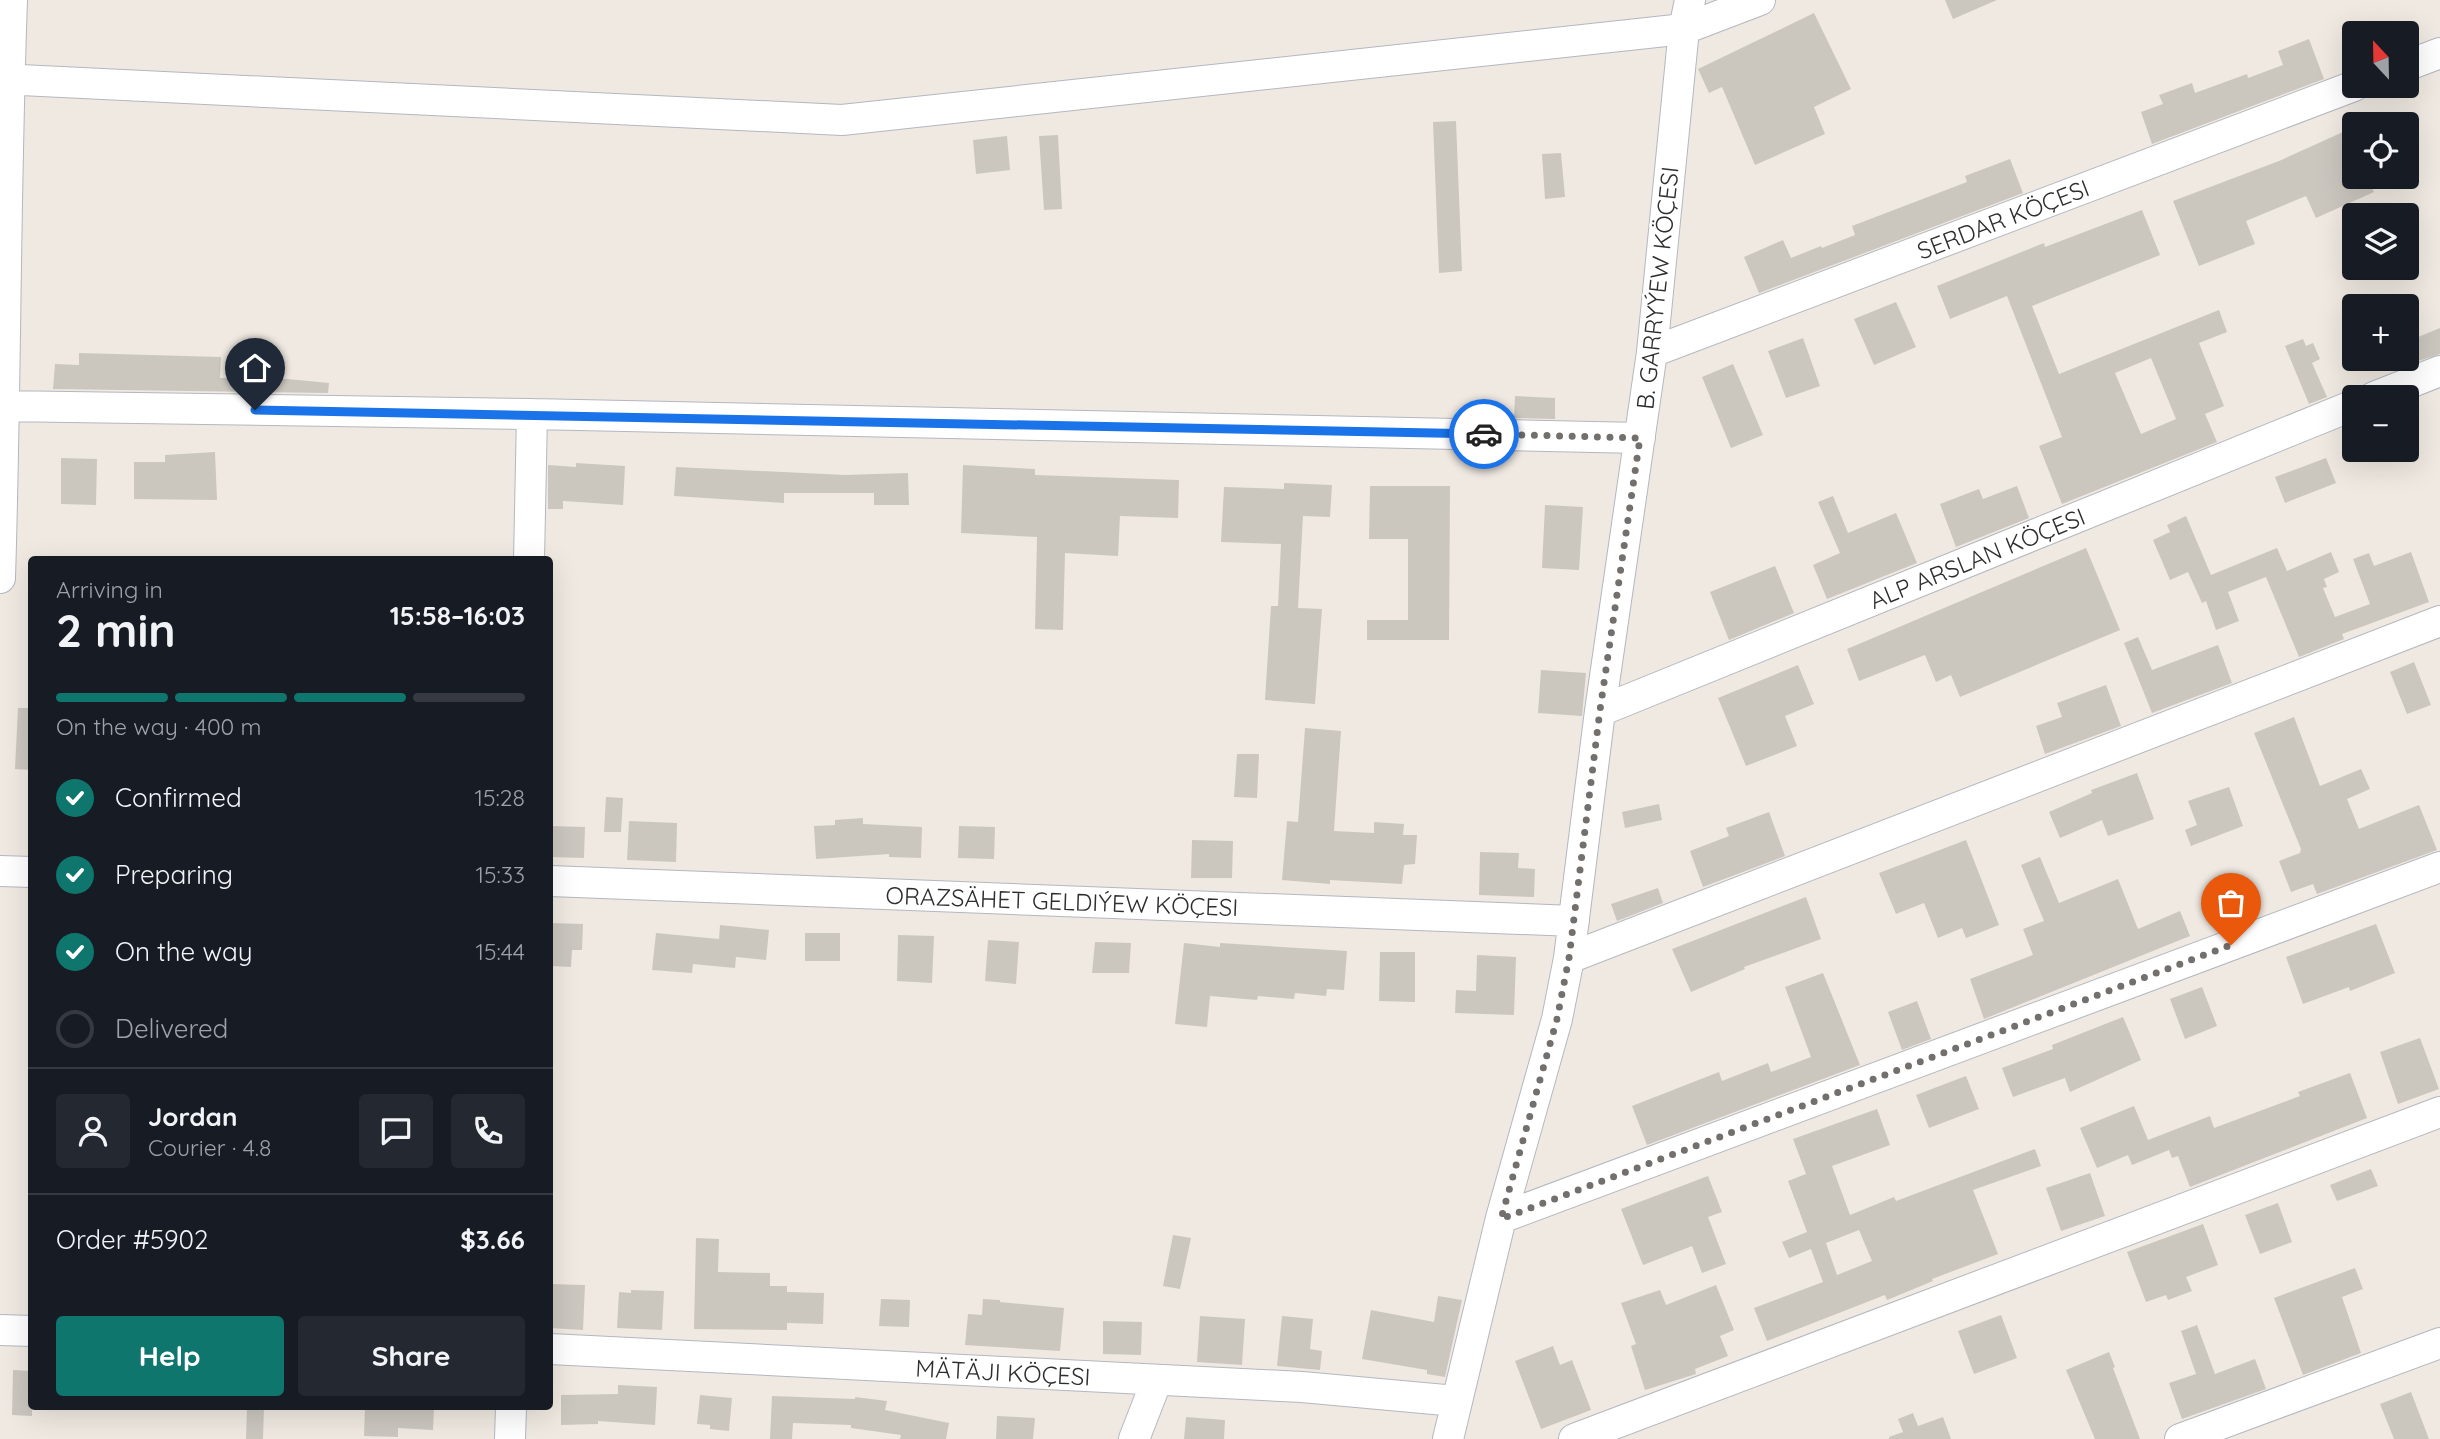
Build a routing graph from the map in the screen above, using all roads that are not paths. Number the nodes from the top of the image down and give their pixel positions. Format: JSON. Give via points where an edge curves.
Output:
{"nodes":[{"id":1,"x":12,"y":0,"type":"edge"},
{"id":2,"x":1690,"y":0,"type":"edge"},
{"id":3,"x":1760,"y":0,"type":"edge"},
{"id":4,"x":1684,"y":29,"type":"junction"},
{"id":5,"x":2440,"y":53,"type":"edge"},
{"id":6,"x":2419,"y":61,"type":"edge"},
{"id":7,"x":5,"y":79,"type":"edge"},
{"id":8,"x":2342,"y":91,"type":"edge"},
{"id":9,"x":1652,"y":352,"type":"junction"},
{"id":10,"x":2440,"y":371,"type":"edge"},
{"id":11,"x":2404,"y":385,"type":"edge"},
{"id":12,"x":3,"y":406,"type":"edge"},
{"id":13,"x":2342,"y":410,"type":"edge"},
{"id":14,"x":532,"y":414,"type":"junction"},
{"id":15,"x":1640,"y":438,"type":"junction"},
{"id":16,"x":529,"y":556,"type":"edge"},
{"id":17,"x":0,"y":578,"type":"edge"},
{"id":18,"x":2440,"y":621,"type":"edge"},
{"id":19,"x":1600,"y":710,"type":"junction"},
{"id":20,"x":2440,"y":867,"type":"edge"},
{"id":21,"x":0,"y":871,"type":"edge"},
{"id":22,"x":28,"y":872,"type":"edge"},
{"id":23,"x":553,"y":881,"type":"edge"},
{"id":24,"x":1574,"y":921,"type":"junction"},
{"id":25,"x":1569,"y":958,"type":"junction"},
{"id":26,"x":2440,"y":1112,"type":"edge"},
{"id":27,"x":1501,"y":1219,"type":"junction"},
{"id":28,"x":0,"y":1329,"type":"edge"},
{"id":29,"x":28,"y":1331,"type":"edge"},
{"id":30,"x":2440,"y":1343,"type":"edge"},
{"id":31,"x":553,"y":1349,"type":"edge"},
{"id":32,"x":1157,"y":1380,"type":"junction"},
{"id":33,"x":1456,"y":1401,"type":"junction"},
{"id":34,"x":512,"y":1410,"type":"edge"},
{"id":35,"x":510,"y":1439,"type":"edge"},
{"id":36,"x":1134,"y":1439,"type":"edge"},
{"id":37,"x":1448,"y":1439,"type":"edge"},
{"id":38,"x":1574,"y":1439,"type":"edge"},
{"id":39,"x":2180,"y":1439,"type":"edge"}],
"edges":[{"from":1,"to":7,"type":"street"},
{"from":2,"to":4,"type":"street","name":"B. GARRYÝEW KÖÇESI"},
{"from":3,"to":4,"type":"street"},
{"from":4,"to":7,"type":"street","via":[[842,120]]},
{"from":4,"to":9,"type":"street","name":"B. GARRYÝEW KÖÇESI"},
{"from":5,"to":6,"type":"street"},
{"from":7,"to":12,"type":"street"},
{"from":8,"to":9,"type":"street","name":"SERDAR KÖÇESI"},
{"from":9,"to":15,"type":"street","name":"B. GARRYÝEW KÖÇESI"},
{"from":10,"to":11,"type":"street"},
{"from":12,"to":14,"type":"street"},
{"from":12,"to":17,"type":"street"},
{"from":13,"to":19,"type":"street","name":"ALP ARSLAN KÖÇESI"},
{"from":14,"to":15,"type":"street"},
{"from":14,"to":16,"type":"street"},
{"from":15,"to":19,"type":"street","name":"B. GARRYÝEW KÖÇESI"},
{"from":18,"to":25,"type":"street"},
{"from":19,"to":24,"type":"street","name":"B. GARRYÝEW KÖÇESI"},
{"from":20,"to":27,"type":"street"},
{"from":21,"to":22,"type":"street"},
{"from":23,"to":24,"type":"street","name":"ORAZSÄHET GELDIÝEW KÖÇESI"},
{"from":24,"to":25,"type":"street","name":"B. GARRYÝEW KÖÇESI"},
{"from":25,"to":27,"type":"street","name":"B. GARRYÝEW KÖÇESI","via":[[1557,1019]]},
{"from":26,"to":38,"type":"street"},
{"from":27,"to":33,"type":"street","name":"B. GARRYÝEW KÖÇESI"},
{"from":28,"to":29,"type":"street"},
{"from":30,"to":39,"type":"street"},
{"from":31,"to":32,"type":"street","name":"MÄTÄJI KÖÇESI"},
{"from":32,"to":33,"type":"street","name":"MÄTÄJI KÖÇESI"},
{"from":32,"to":36,"type":"street"},
{"from":33,"to":37,"type":"street","name":"B. GARRYÝEW KÖÇESI"},
{"from":34,"to":35,"type":"street"}]}
